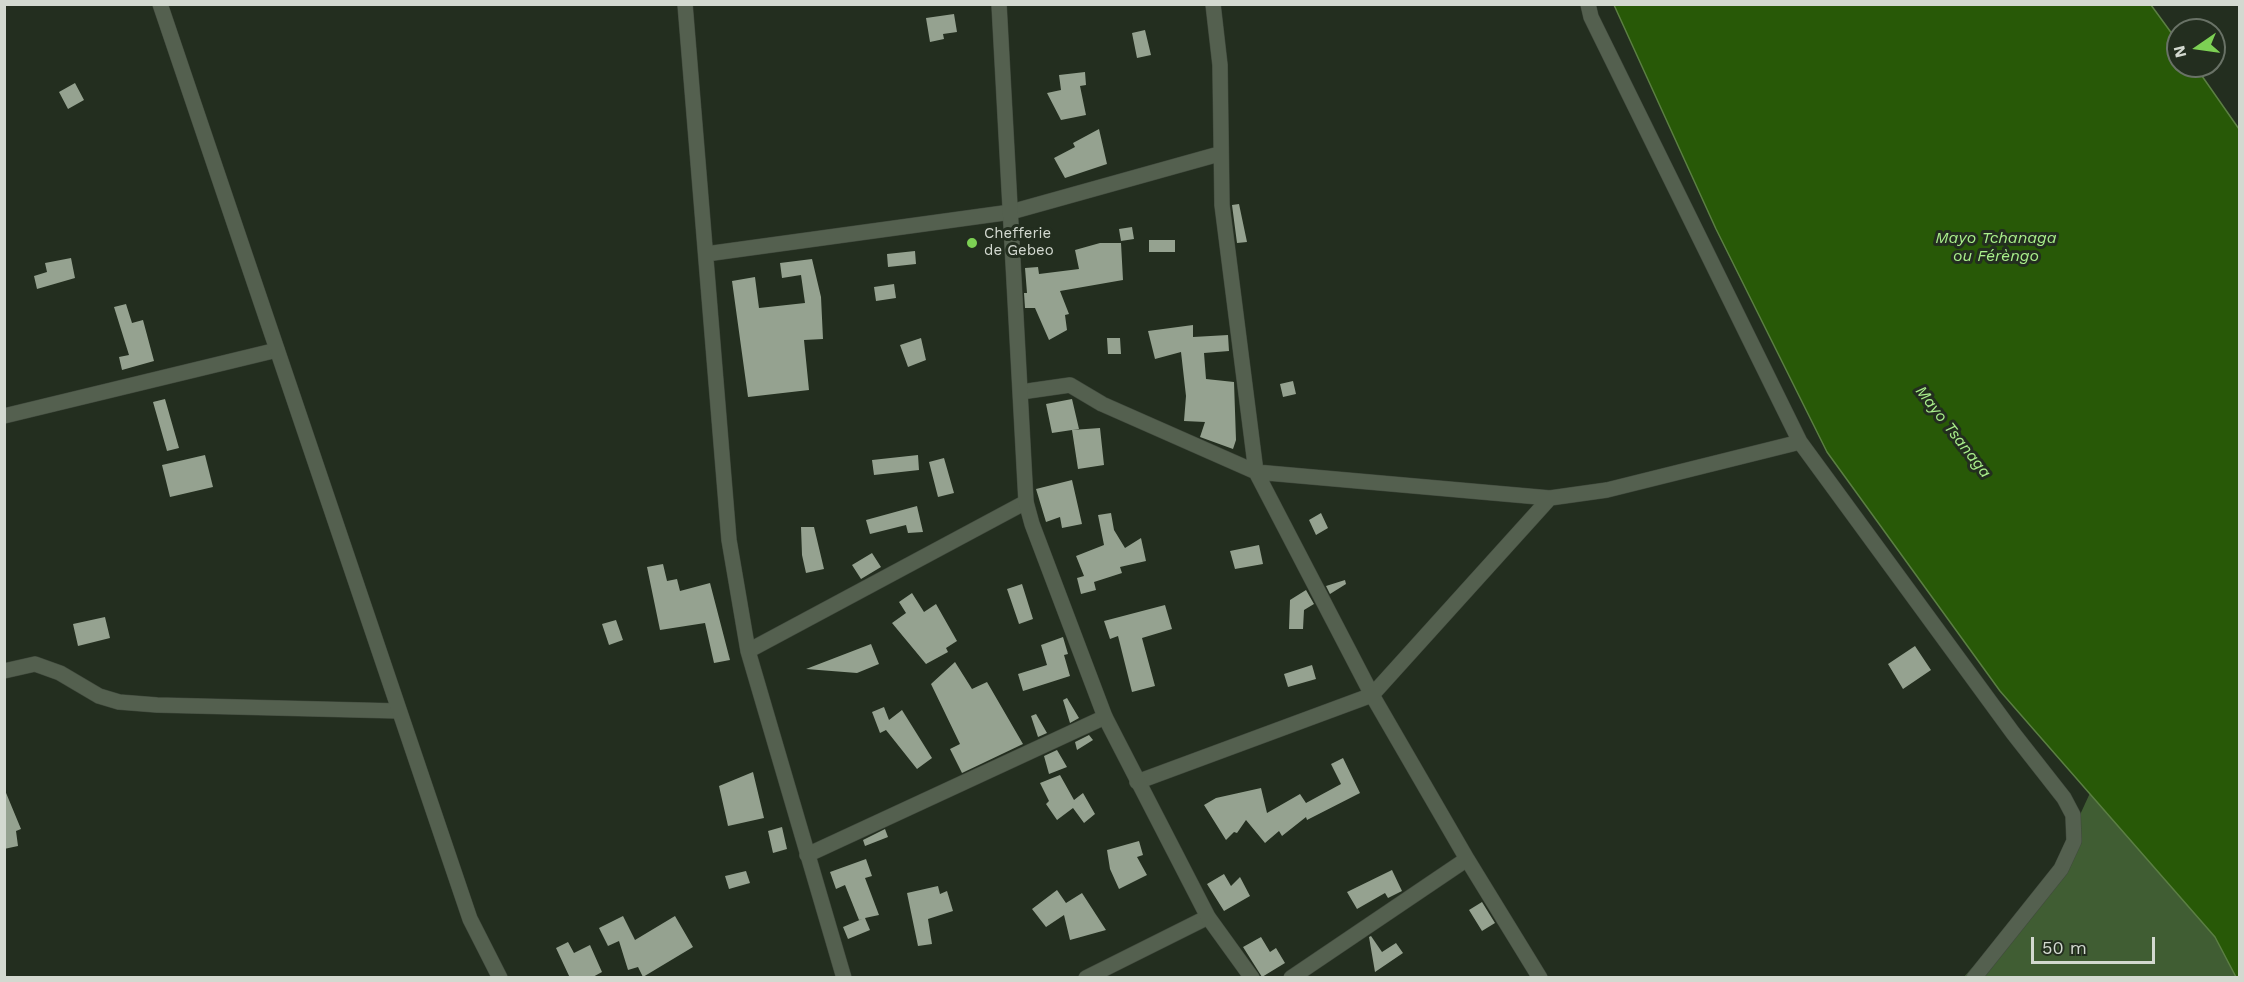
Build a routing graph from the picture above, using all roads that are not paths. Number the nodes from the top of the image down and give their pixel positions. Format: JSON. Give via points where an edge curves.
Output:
{"nodes":[{"id":1,"x":160,"y":4,"type":"edge"},
{"id":2,"x":685,"y":4,"type":"edge"},
{"id":3,"x":999,"y":4,"type":"edge"},
{"id":4,"x":1213,"y":4,"type":"edge"},
{"id":5,"x":1588,"y":4,"type":"edge"},
{"id":6,"x":1219,"y":154,"type":"junction"},
{"id":7,"x":1011,"y":212,"type":"junction"},
{"id":8,"x":706,"y":254,"type":"junction"},
{"id":9,"x":277,"y":350,"type":"junction"},
{"id":10,"x":1021,"y":392,"type":"junction"},
{"id":11,"x":4,"y":416,"type":"edge"},
{"id":12,"x":1800,"y":442,"type":"junction"},
{"id":13,"x":1256,"y":472,"type":"junction"},
{"id":14,"x":1550,"y":498,"type":"junction"},
{"id":15,"x":1026,"y":502,"type":"junction"},
{"id":16,"x":748,"y":651,"type":"junction"},
{"id":17,"x":4,"y":671,"type":"edge"},
{"id":18,"x":1371,"y":695,"type":"junction"},
{"id":19,"x":399,"y":711,"type":"junction"},
{"id":20,"x":1105,"y":717,"type":"junction"},
{"id":21,"x":1137,"y":782,"type":"junction"},
{"id":22,"x":807,"y":855,"type":"junction"},
{"id":23,"x":1467,"y":859,"type":"junction"},
{"id":24,"x":1209,"y":917,"type":"junction"},
{"id":25,"x":500,"y":978,"type":"edge"},
{"id":26,"x":844,"y":978,"type":"edge"},
{"id":27,"x":1086,"y":978,"type":"edge"},
{"id":28,"x":1252,"y":978,"type":"edge"},
{"id":29,"x":1291,"y":978,"type":"edge"},
{"id":30,"x":1540,"y":978,"type":"edge"},
{"id":31,"x":1974,"y":978,"type":"edge"}],
"edges":[{"from":1,"to":9,"type":"street"},
{"from":2,"to":8,"type":"street"},
{"from":3,"to":7,"type":"street"},
{"from":4,"to":6,"type":"street","via":[[1220,65]]},
{"from":5,"to":12,"type":"street"},
{"from":6,"to":7,"type":"street"},
{"from":6,"to":13,"type":"street"},
{"from":7,"to":8,"type":"street"},
{"from":7,"to":10,"type":"street"},
{"from":8,"to":16,"type":"street","via":[[729,540]]},
{"from":9,"to":11,"type":"street"},
{"from":9,"to":19,"type":"street"},
{"from":10,"to":13,"type":"street","via":[[1070,385],[1102,404]]},
{"from":10,"to":15,"type":"street"},
{"from":12,"to":14,"type":"street","via":[[1607,490]]},
{"from":12,"to":31,"type":"street","via":[[2073,815],[2074,841],[2061,869]]},
{"from":13,"to":14,"type":"street"},
{"from":13,"to":18,"type":"street"},
{"from":14,"to":18,"type":"street"},
{"from":15,"to":16,"type":"street"},
{"from":15,"to":20,"type":"street"},
{"from":16,"to":22,"type":"street"},
{"from":17,"to":19,"type":"street","via":[[35,664],[119,702]]},
{"from":18,"to":21,"type":"street"},
{"from":18,"to":23,"type":"street"},
{"from":19,"to":25,"type":"street","via":[[470,919]]},
{"from":20,"to":21,"type":"street"},
{"from":20,"to":22,"type":"street"},
{"from":21,"to":24,"type":"street"},
{"from":22,"to":26,"type":"street"},
{"from":23,"to":29,"type":"street"},
{"from":23,"to":30,"type":"street"},
{"from":24,"to":27,"type":"street"},
{"from":24,"to":28,"type":"street"}]}
